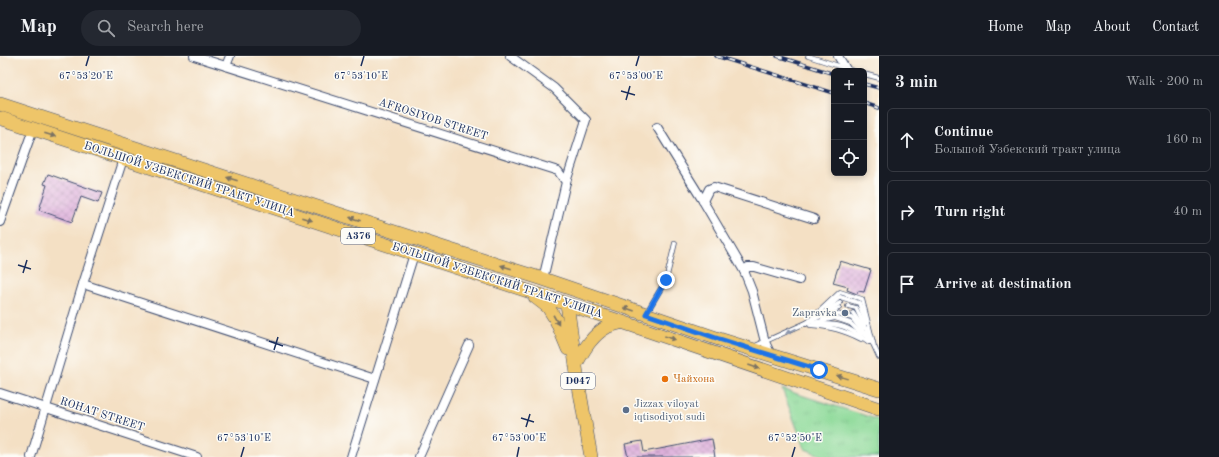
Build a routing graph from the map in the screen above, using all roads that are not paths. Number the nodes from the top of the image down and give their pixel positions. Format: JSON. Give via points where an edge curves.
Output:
{"nodes":[{"id":1,"x":194,"y":56,"type":"edge"},
{"id":2,"x":230,"y":56,"type":"edge"},
{"id":3,"x":510,"y":56,"type":"edge"},
{"id":4,"x":808,"y":56,"type":"edge"},
{"id":5,"x":838,"y":56,"type":"edge"},
{"id":6,"x":226,"y":66,"type":"junction"},
{"id":7,"x":844,"y":68,"type":"edge"},
{"id":8,"x":848,"y":68,"type":"edge"},
{"id":9,"x":867,"y":75,"type":"edge"},
{"id":10,"x":879,"y":78,"type":"edge"},
{"id":11,"x":0,"y":104,"type":"edge"},
{"id":12,"x":0,"y":118,"type":"edge"},
{"id":13,"x":657,"y":127,"type":"dead end"},
{"id":14,"x":33,"y":129,"type":"junction"},
{"id":15,"x":123,"y":159,"type":"junction"},
{"id":16,"x":566,"y":182,"type":"junction"},
{"id":17,"x":703,"y":201,"type":"junction"},
{"id":18,"x":814,"y":219,"type":"dead end"},
{"id":19,"x":0,"y":222,"type":"edge"},
{"id":20,"x":675,"y":243,"type":"dead end"},
{"id":21,"x":414,"y":254,"type":"junction"},
{"id":22,"x":744,"y":271,"type":"junction"},
{"id":23,"x":543,"y":279,"type":"junction"},
{"id":24,"x":799,"y":280,"type":"dead end"},
{"id":25,"x":83,"y":284,"type":"junction"},
{"id":26,"x":529,"y":292,"type":"junction"},
{"id":27,"x":840,"y":303,"type":"dead end"},
{"id":28,"x":567,"y":304,"type":"junction"},
{"id":29,"x":848,"y":306,"type":"dead end"},
{"id":30,"x":839,"y":308,"type":"dead end"},
{"id":31,"x":853,"y":313,"type":"dead end"},
{"id":32,"x":646,"y":314,"type":"junction"},
{"id":33,"x":622,"y":322,"type":"junction"},
{"id":34,"x":806,"y":324,"type":"junction"},
{"id":35,"x":765,"y":342,"type":"junction"},
{"id":36,"x":469,"y":345,"type":"dead end"},
{"id":37,"x":874,"y":346,"type":"junction"},
{"id":38,"x":750,"y":348,"type":"junction"},
{"id":39,"x":770,"y":355,"type":"junction"},
{"id":40,"x":879,"y":357,"type":"edge"},
{"id":41,"x":576,"y":368,"type":"junction"},
{"id":42,"x":375,"y":379,"type":"junction"},
{"id":43,"x":879,"y":389,"type":"edge"},
{"id":44,"x":0,"y":393,"type":"edge"},
{"id":45,"x":46,"y":408,"type":"junction"},
{"id":46,"x":879,"y":409,"type":"edge"},
{"id":47,"x":31,"y":457,"type":"edge"},
{"id":48,"x":197,"y":457,"type":"edge"},
{"id":49,"x":351,"y":457,"type":"edge"},
{"id":50,"x":419,"y":457,"type":"edge"},
{"id":51,"x":591,"y":457,"type":"edge"}],
"edges":[{"from":1,"to":6,"type":"street","name":"AFROSIYOB STREET"},
{"from":2,"to":6,"type":"street"},
{"from":3,"to":16,"type":"street","via":[[554,88],[586,120]]},
{"from":4,"to":7,"type":"lane"},
{"from":5,"to":8,"type":"street"},
{"from":6,"to":16,"type":"street","name":"AFROSIYOB STREET","via":[[558,171]]},
{"from":9,"to":10,"type":"lane"},
{"from":23,"to":11,"type":"main road","name":"БОЛЬШОЙ УЗБЕКСКИЙ ТРАКТ УЛИЦА","one_way":true},
{"from":12,"to":14,"type":"main road","name":"БОЛЬШОЙ УЗБЕКСКИЙ ТРАКТ УЛИЦА","number":"A376"},
{"from":13,"to":17,"type":"street"},
{"from":14,"to":15,"type":"main road","name":"БОЛЬШОЙ УЗБЕКСКИЙ ТРАКТ УЛИЦА","number":"A376","one_way":true},
{"from":14,"to":19,"type":"street"},
{"from":15,"to":21,"type":"main road","name":"БОЛЬШОЙ УЗБЕКСКИЙ ТРАКТ УЛИЦА","number":"A376","one_way":true},
{"from":15,"to":25,"type":"street"},
{"from":16,"to":23,"type":"street"},
{"from":17,"to":18,"type":"street","via":[[709,189],[714,187]]},
{"from":17,"to":22,"type":"street"},
{"from":20,"to":32,"type":"lane","via":[[666,280]]},
{"from":21,"to":26,"type":"main road","name":"БОЛЬШОЙ УЗБЕКСКИЙ ТРАКТ УЛИЦА","number":"A376"},
{"from":21,"to":42,"type":"street"},
{"from":22,"to":24,"type":"street","via":[[748,267],[754,267]]},
{"from":22,"to":35,"type":"street"},
{"from":32,"to":23,"type":"main road","name":"БОЛЬШОЙ УЗБЕКСКИЙ ТРАКТ УЛИЦА","one_way":true},
{"from":25,"to":42,"type":"street"},
{"from":25,"to":45,"type":"street"},
{"from":26,"to":28,"type":"main road","name":"БОЛЬШОЙ УЗБЕКСКИЙ ТРАКТ УЛИЦА","number":"A376"},
{"from":26,"to":41,"type":"main road","number":"D047","one_way":true,"via":[[548,307],[566,341]]},
{"from":27,"to":34,"type":"lane"},
{"from":28,"to":33,"type":"main road","name":"БОЛЬШОЙ УЗБЕКСКИЙ ТРАКТ УЛИЦА","number":"A376"},
{"from":28,"to":41,"type":"main road","number":"D047"},
{"from":29,"to":37,"type":"lane","via":[[856,308]]},
{"from":30,"to":34,"type":"lane"},
{"from":31,"to":37,"type":"lane"},
{"from":32,"to":38,"type":"main road","name":"БОЛЬШОЙ УЗБЕКСКИЙ ТРАКТ УЛИЦА"},
{"from":33,"to":41,"type":"main road","number":"D047","via":[[597,333],[587,344]]},
{"from":33,"to":46,"type":"main road","name":"БОЛЬШОЙ УЗБЕКСКИЙ ТРАКТ УЛИЦА","number":"A376","one_way":true},
{"from":34,"to":35,"type":"lane","one_way":true},
{"from":34,"to":37,"type":"lane","via":[[847,332]]},
{"from":34,"to":37,"type":"lane","via":[[835,318],[850,323]]},
{"from":34,"to":37,"type":"lane","via":[[840,297],[859,303]]},
{"from":35,"to":38,"type":"lane"},
{"from":35,"to":39,"type":"street"},
{"from":36,"to":50,"type":"street"},
{"from":37,"to":40,"type":"lane"},
{"from":38,"to":39,"type":"main road","name":"БОЛЬШОЙ УЗБЕКСКИЙ ТРАКТ УЛИЦА"},
{"from":43,"to":39,"type":"main road","name":"БОЛЬШОЙ УЗБЕКСКИЙ ТРАКТ УЛИЦА","one_way":true},
{"from":41,"to":51,"type":"main road","number":"D047"},
{"from":42,"to":49,"type":"street"},
{"from":44,"to":45,"type":"street","name":"ROHAT STREET"},
{"from":45,"to":47,"type":"street"},
{"from":45,"to":48,"type":"street","name":"ROHAT STREET"}]}
